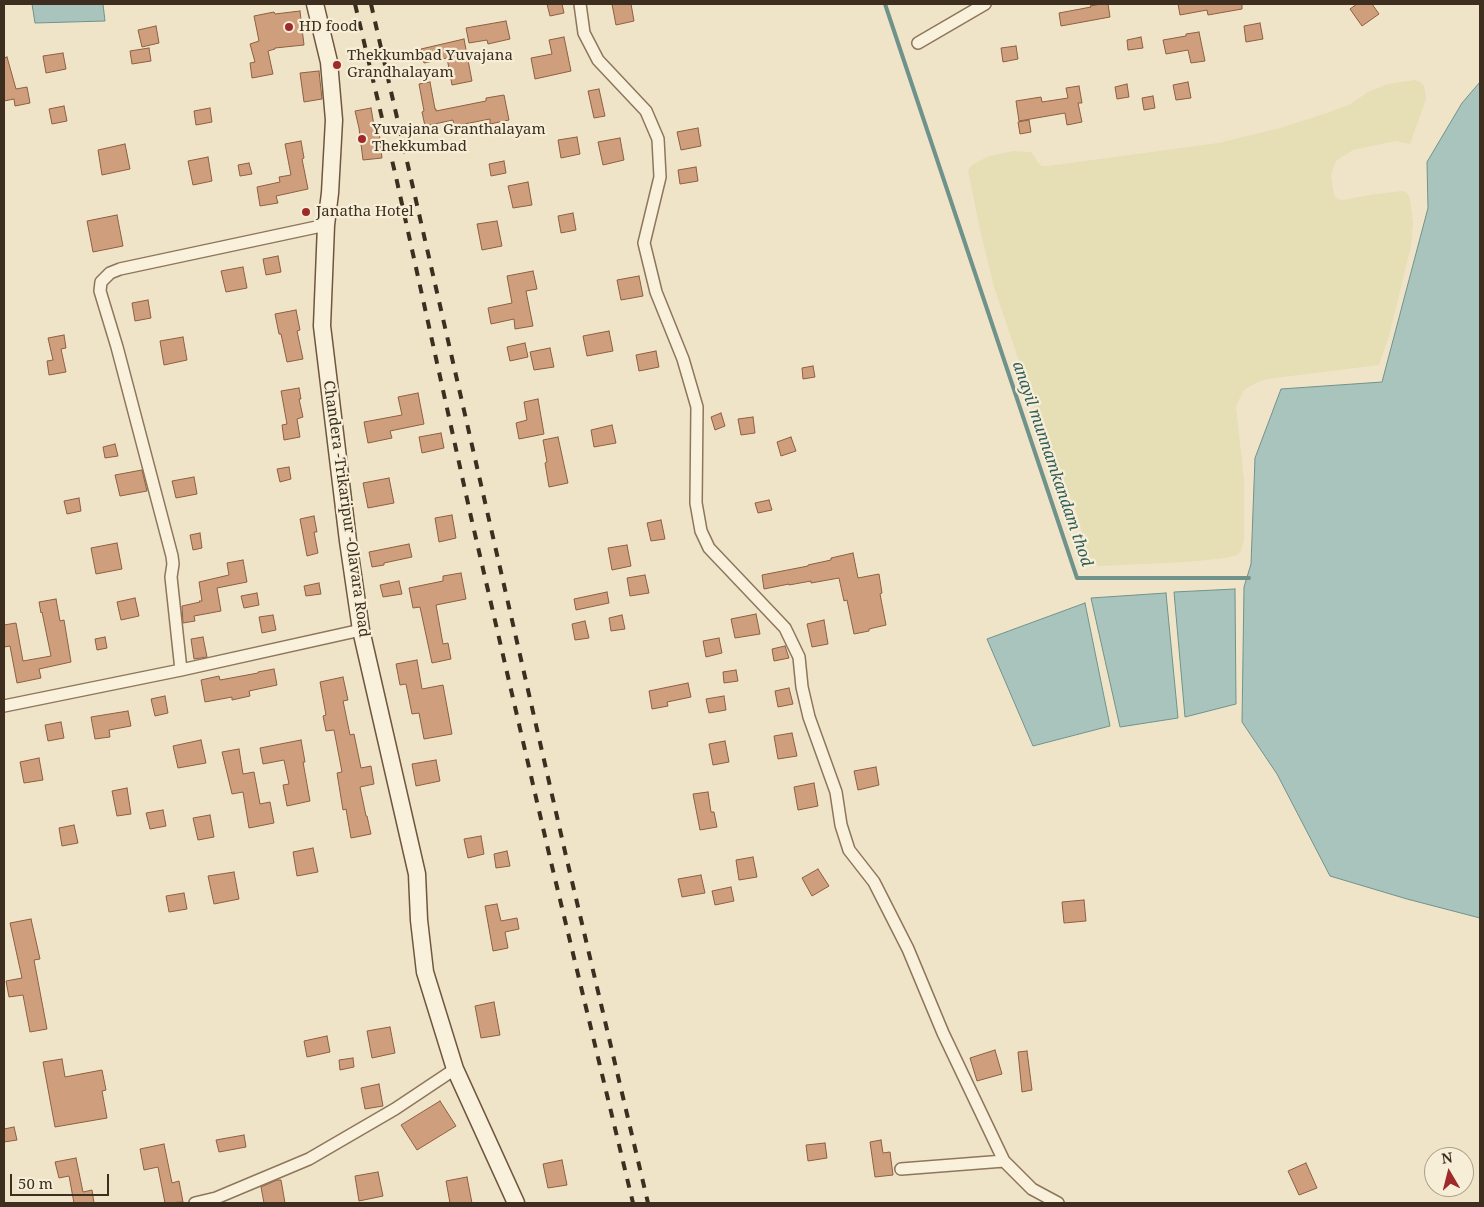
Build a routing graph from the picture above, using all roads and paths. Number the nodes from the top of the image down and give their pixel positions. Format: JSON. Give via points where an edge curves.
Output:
{"nodes":[{"id":1,"x":315,"y":4,"type":"edge"},
{"id":2,"x":580,"y":4,"type":"edge"},
{"id":3,"x":985,"y":4,"type":"edge"},
{"id":4,"x":918,"y":42,"type":"dead end"},
{"id":5,"x":326,"y":225,"type":"junction"},
{"id":6,"x":361,"y":630,"type":"junction"},
{"id":7,"x":181,"y":670,"type":"junction"},
{"id":8,"x":4,"y":706,"type":"edge"},
{"id":9,"x":455,"y":1069,"type":"junction"},
{"id":10,"x":1004,"y":1161,"type":"junction"},
{"id":11,"x":901,"y":1170,"type":"dead end"},
{"id":12,"x":195,"y":1203,"type":"edge"},
{"id":13,"x":516,"y":1203,"type":"edge"},
{"id":14,"x":1058,"y":1203,"type":"edge"}],
"edges":[{"from":1,"to":5,"type":"main road","name":"Chandera -Trikaripur -Olavara Road","via":[[329,62],[334,120]]},
{"from":2,"to":10,"type":"street","via":[[584,33],[598,60],[646,111],[658,139],[660,177],[644,243],[656,292],[683,358],[697,407],[696,503],[701,531],[709,548],[785,628],[799,657],[809,717],[836,792],[849,850],[874,882],[908,950],[943,1033]]},
{"from":3,"to":4,"type":"street"},
{"from":5,"to":6,"type":"main road","name":"Chandera -Trikaripur -Olavara Road","via":[[322,326]]},
{"from":5,"to":7,"type":"street","via":[[120,269],[101,282],[100,291],[172,556],[171,577]]},
{"from":6,"to":7,"type":"street"},
{"from":6,"to":9,"type":"main road","name":"Chandera -Trikaripur -Olavara Road","via":[[417,874],[425,972]]},
{"from":7,"to":8,"type":"street"},
{"from":9,"to":12,"type":"street","via":[[395,1109],[309,1159],[216,1198]]},
{"from":9,"to":13,"type":"main road","name":"Chandera -Trikaripur -Olavara Road"},
{"from":10,"to":11,"type":"street"},
{"from":10,"to":14,"type":"street","via":[[1032,1189]]}]}
